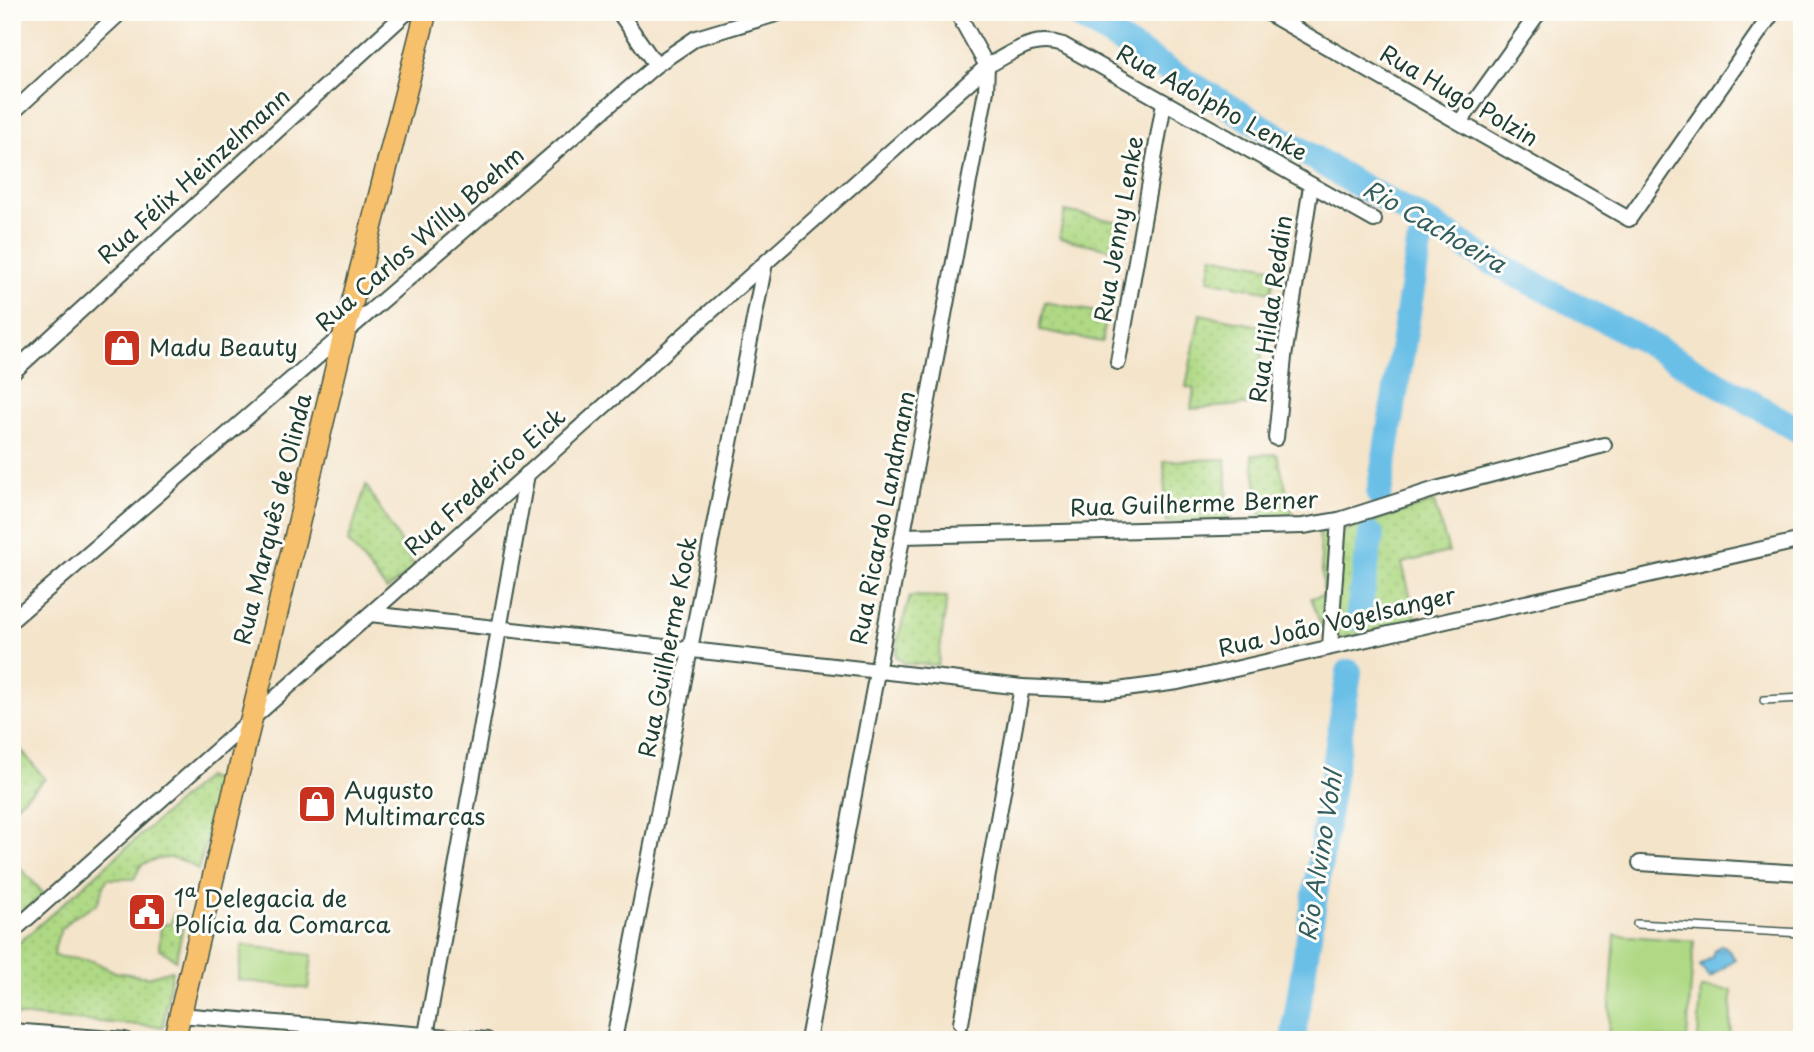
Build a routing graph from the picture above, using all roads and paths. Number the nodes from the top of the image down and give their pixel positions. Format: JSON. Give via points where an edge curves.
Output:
{"nodes":[{"id":1,"x":121,"y":12,"type":"edge"},
{"id":2,"x":407,"y":12,"type":"edge"},
{"id":3,"x":426,"y":12,"type":"edge"},
{"id":4,"x":619,"y":12,"type":"edge"},
{"id":5,"x":783,"y":12,"type":"edge"},
{"id":6,"x":957,"y":12,"type":"edge"},
{"id":7,"x":1266,"y":12,"type":"edge"},
{"id":8,"x":1539,"y":12,"type":"edge"},
{"id":9,"x":1773,"y":12,"type":"edge"},
{"id":10,"x":656,"y":65,"type":"junction"},
{"id":11,"x":988,"y":65,"type":"junction"},
{"id":12,"x":1164,"y":103,"type":"junction"},
{"id":13,"x":12,"y":113,"type":"edge"},
{"id":14,"x":1460,"y":122,"type":"junction"},
{"id":15,"x":1311,"y":186,"type":"junction"},
{"id":16,"x":1374,"y":220,"type":"dead end"},
{"id":17,"x":765,"y":263,"type":"junction"},
{"id":18,"x":344,"y":335,"type":"junction"},
{"id":19,"x":1118,"y":362,"type":"dead end"},
{"id":20,"x":12,"y":373,"type":"edge"},
{"id":21,"x":1276,"y":438,"type":"dead end"},
{"id":22,"x":1604,"y":445,"type":"dead end"},
{"id":23,"x":527,"y":474,"type":"junction"},
{"id":24,"x":1339,"y":520,"type":"junction"},
{"id":25,"x":903,"y":536,"type":"junction"},
{"id":26,"x":1802,"y":540,"type":"edge"},
{"id":27,"x":370,"y":614,"type":"junction"},
{"id":28,"x":12,"y":620,"type":"edge"},
{"id":29,"x":499,"y":628,"type":"junction"},
{"id":30,"x":1330,"y":647,"type":"junction"},
{"id":31,"x":690,"y":650,"type":"junction"},
{"id":32,"x":877,"y":671,"type":"junction"},
{"id":33,"x":1022,"y":687,"type":"junction"},
{"id":34,"x":1802,"y":698,"type":"edge"},
{"id":35,"x":1764,"y":700,"type":"dead end"},
{"id":36,"x":252,"y":719,"type":"junction"},
{"id":37,"x":1640,"y":863,"type":"dead end"},
{"id":38,"x":1802,"y":873,"type":"edge"},
{"id":39,"x":1637,"y":923,"type":"dead end"},
{"id":40,"x":12,"y":932,"type":"edge"},
{"id":41,"x":1802,"y":933,"type":"edge"},
{"id":42,"x":179,"y":1015,"type":"junction"},
{"id":43,"x":961,"y":1023,"type":"dead end"},
{"id":44,"x":12,"y":1031,"type":"edge"},
{"id":45,"x":1755,"y":1034,"type":"dead end"},
{"id":46,"x":425,"y":1037,"type":"edge"},
{"id":47,"x":1802,"y":1039,"type":"edge"},
{"id":48,"x":125,"y":1040,"type":"edge"},
{"id":49,"x":174,"y":1040,"type":"edge"},
{"id":50,"x":487,"y":1040,"type":"edge"},
{"id":51,"x":614,"y":1040,"type":"edge"},
{"id":52,"x":807,"y":1040,"type":"edge"}],
"edges":[{"from":1,"to":13,"type":"street"},
{"from":2,"to":20,"type":"street","name":"Rua Félix Heinzelmann"},
{"from":3,"to":18,"type":"main road","name":"Rua Marquês de Olinda"},
{"from":4,"to":10,"type":"street"},
{"from":5,"to":10,"type":"street","name":"Rua Carlos Willy Boehm","via":[[696,38]]},
{"from":6,"to":11,"type":"street"},
{"from":7,"to":14,"type":"street","name":"Rua Hugo Polzin"},
{"from":8,"to":14,"type":"street"},
{"from":9,"to":14,"type":"street","name":"Rua Hugo Polzin","via":[[1629,219]]},
{"from":10,"to":18,"type":"street","name":"Rua Carlos Willy Boehm"},
{"from":11,"to":12,"type":"street","name":"Rua Adolpho Lenke","via":[[1037,41],[1049,40]]},
{"from":11,"to":17,"type":"street","name":"Rua Frederico Eick"},
{"from":11,"to":25,"type":"street","name":"Rua Ricardo Landmann"},
{"from":12,"to":15,"type":"street","name":"Rua Adolpho Lenke"},
{"from":12,"to":19,"type":"street","name":"Rua Jenny Lenke"},
{"from":15,"to":16,"type":"street","name":"Rua Adolpho Lenke"},
{"from":15,"to":21,"type":"street","name":"Rua Hilda Reddin"},
{"from":17,"to":23,"type":"street","name":"Rua Frederico Eick"},
{"from":17,"to":31,"type":"street","name":"Rua Guilherme Kock"},
{"from":18,"to":28,"type":"street","name":"Rua Carlos Willy Boehm"},
{"from":18,"to":36,"type":"main road","name":"Rua Marquês de Olinda"},
{"from":22,"to":24,"type":"street","name":"Rua Guilherme Berner"},
{"from":23,"to":27,"type":"street","name":"Rua Frederico Eick"},
{"from":23,"to":29,"type":"street"},
{"from":24,"to":25,"type":"street","name":"Rua Guilherme Berner","via":[[1303,526]]},
{"from":24,"to":30,"type":"street"},
{"from":25,"to":32,"type":"street","name":"Rua Ricardo Landmann"},
{"from":26,"to":30,"type":"street","name":"Rua João Vogelsanger"},
{"from":27,"to":29,"type":"street","name":"Rua João Vogelsanger"},
{"from":27,"to":36,"type":"street","name":"Rua Frederico Eick"},
{"from":29,"to":31,"type":"street","name":"Rua João Vogelsanger"},
{"from":29,"to":46,"type":"street"},
{"from":30,"to":33,"type":"street","name":"Rua João Vogelsanger","via":[[1139,689]]},
{"from":31,"to":32,"type":"street","name":"Rua João Vogelsanger"},
{"from":31,"to":51,"type":"street","name":"Rua Guilherme Kock"},
{"from":32,"to":33,"type":"street","name":"Rua João Vogelsanger"},
{"from":32,"to":52,"type":"street","name":"Rua Ricardo Landmann"},
{"from":33,"to":43,"type":"street"},
{"from":34,"to":35,"type":"lane"},
{"from":36,"to":40,"type":"street","name":"Rua Frederico Eick"},
{"from":36,"to":42,"type":"main road","name":"Rua Marquês de Olinda"},
{"from":37,"to":38,"type":"street"},
{"from":39,"to":41,"type":"lane"},
{"from":42,"to":46,"type":"street"},
{"from":42,"to":49,"type":"main road","name":"Rua Marquês de Olinda"},
{"from":44,"to":48,"type":"street"},
{"from":45,"to":47,"type":"lane"},
{"from":46,"to":50,"type":"street"}]}
